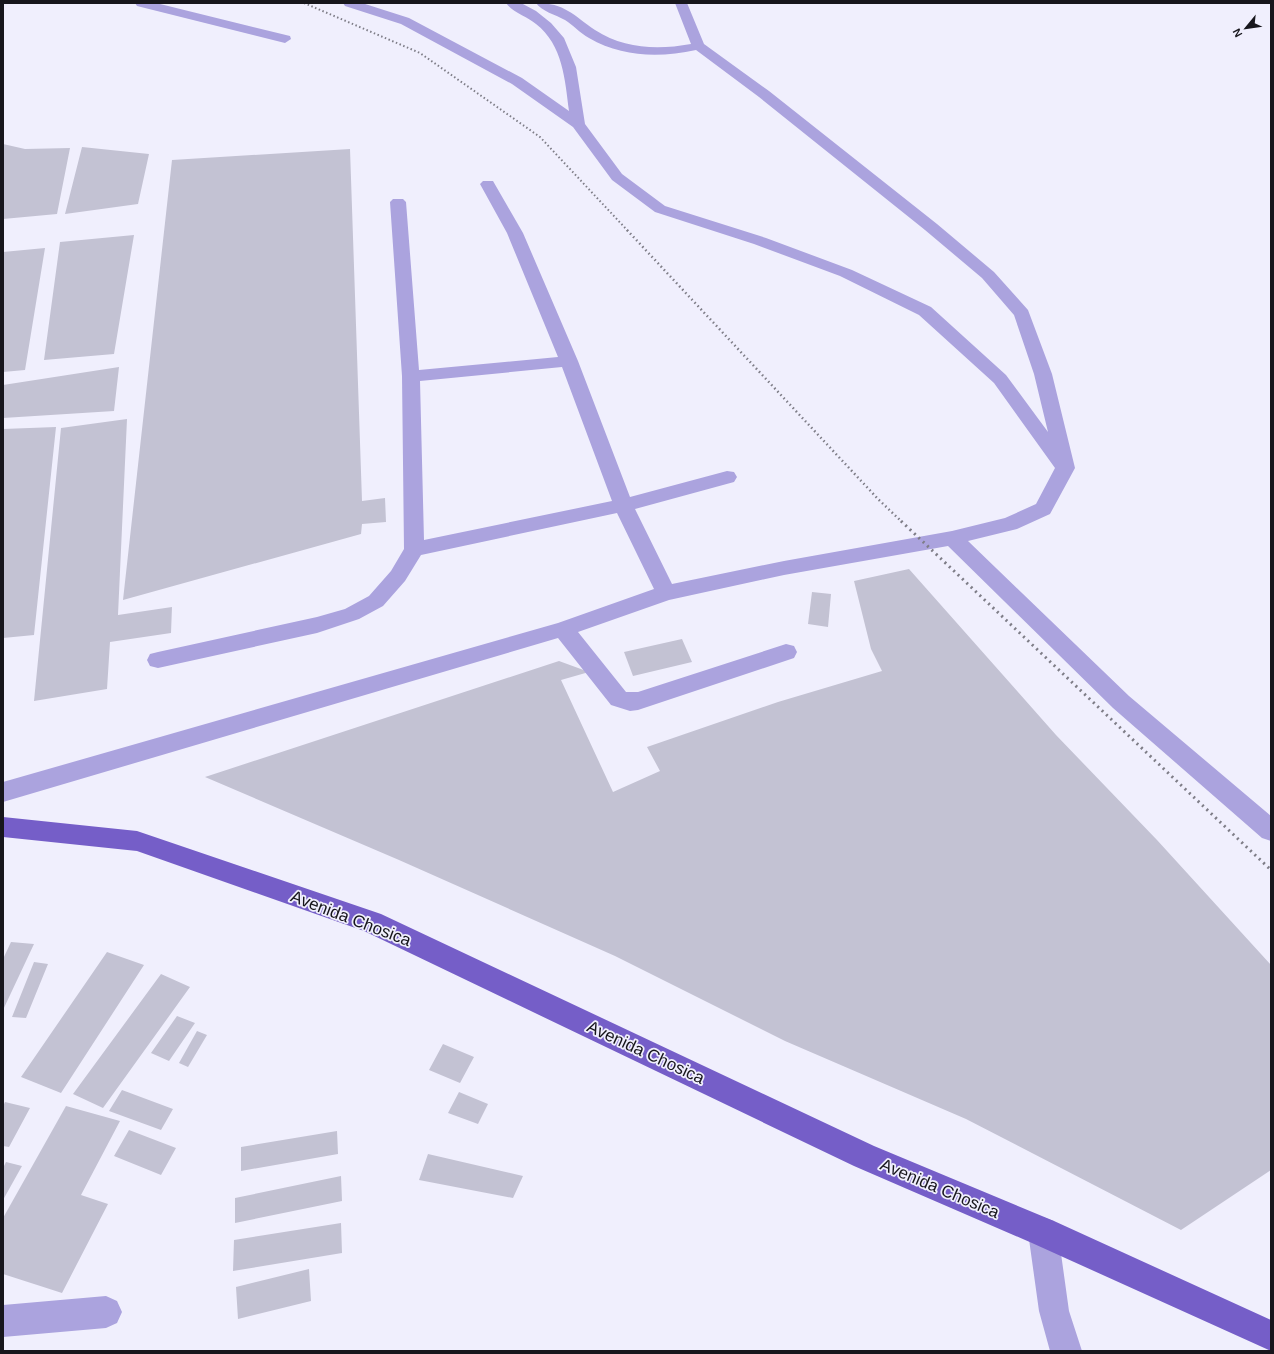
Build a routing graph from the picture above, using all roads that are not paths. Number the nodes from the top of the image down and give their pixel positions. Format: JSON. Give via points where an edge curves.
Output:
{"nodes":[{"id":1,"x":141,"y":3,"type":"edge"},
{"id":2,"x":349,"y":3,"type":"edge"},
{"id":3,"x":512,"y":3,"type":"edge"},
{"id":4,"x":542,"y":3,"type":"edge"},
{"id":5,"x":680,"y":3,"type":"edge"},
{"id":6,"x":285,"y":39,"type":"dead end"},
{"id":7,"x":698,"y":46,"type":"junction"},
{"id":8,"x":578,"y":124,"type":"junction"},
{"id":9,"x":488,"y":184,"type":"dead end"},
{"id":10,"x":398,"y":202,"type":"dead end"},
{"id":11,"x":569,"y":361,"type":"junction"},
{"id":12,"x":412,"y":376,"type":"junction"},
{"id":13,"x":1064,"y":468,"type":"junction"},
{"id":14,"x":727,"y":477,"type":"dead end"},
{"id":15,"x":623,"y":505,"type":"junction"},
{"id":16,"x":952,"y":538,"type":"junction"},
{"id":17,"x":414,"y":549,"type":"junction"},
{"id":18,"x":666,"y":593,"type":"junction"},
{"id":19,"x":563,"y":629,"type":"junction"},
{"id":20,"x":786,"y":652,"type":"dead end"},
{"id":21,"x":158,"y":660,"type":"dead end"},
{"id":22,"x":3,"y":792,"type":"edge"},
{"id":23,"x":3,"y":827,"type":"edge"},
{"id":24,"x":1271,"y":831,"type":"edge"},
{"id":25,"x":1043,"y":1232,"type":"junction"},
{"id":26,"x":106,"y":1312,"type":"dead end"},
{"id":27,"x":3,"y":1321,"type":"edge"},
{"id":28,"x":1271,"y":1336,"type":"edge"},
{"id":29,"x":1066,"y":1351,"type":"edge"}],
"edges":[{"from":1,"to":6,"type":"street"},
{"from":2,"to":8,"type":"street","via":[[405,21],[517,81]]},
{"from":3,"to":8,"type":"street","via":[[547,25],[563,44],[569,64]]},
{"from":4,"to":7,"type":"street","via":[[577,22],[594,35],[624,49],[657,52]]},
{"from":5,"to":7,"type":"street"},
{"from":7,"to":13,"type":"street","via":[[764,94],[931,226],[988,275],[1022,314],[1043,374]]},
{"from":8,"to":13,"type":"street","via":[[617,177],[660,209],[760,241],[846,273],[925,311],[1000,379]]},
{"from":9,"to":11,"type":"street","via":[[515,233]]},
{"from":10,"to":12,"type":"street"},
{"from":11,"to":12,"type":"street"},
{"from":11,"to":15,"type":"street"},
{"from":12,"to":17,"type":"street"},
{"from":13,"to":16,"type":"street","via":[[1043,510],[1010,524]]},
{"from":14,"to":15,"type":"street"},
{"from":15,"to":17,"type":"street"},
{"from":15,"to":18,"type":"street"},
{"from":16,"to":18,"type":"street","via":[[784,568]]},
{"from":16,"to":24,"type":"street","via":[[1121,702]]},
{"from":17,"to":21,"type":"street","via":[[398,576],[376,601],[352,614],[317,625]]},
{"from":18,"to":19,"type":"street"},
{"from":19,"to":20,"type":"street","via":[[619,699],[630,702]]},
{"from":19,"to":22,"type":"street"},
{"from":23,"to":25,"type":"main road","name":"Avenida Chosica","via":[[137,841],[372,922],[864,1156]]},
{"from":25,"to":28,"type":"main road","name":"Avenida Chosica"},
{"from":25,"to":29,"type":"street","via":[[1054,1311]]},
{"from":26,"to":27,"type":"street"}]}
